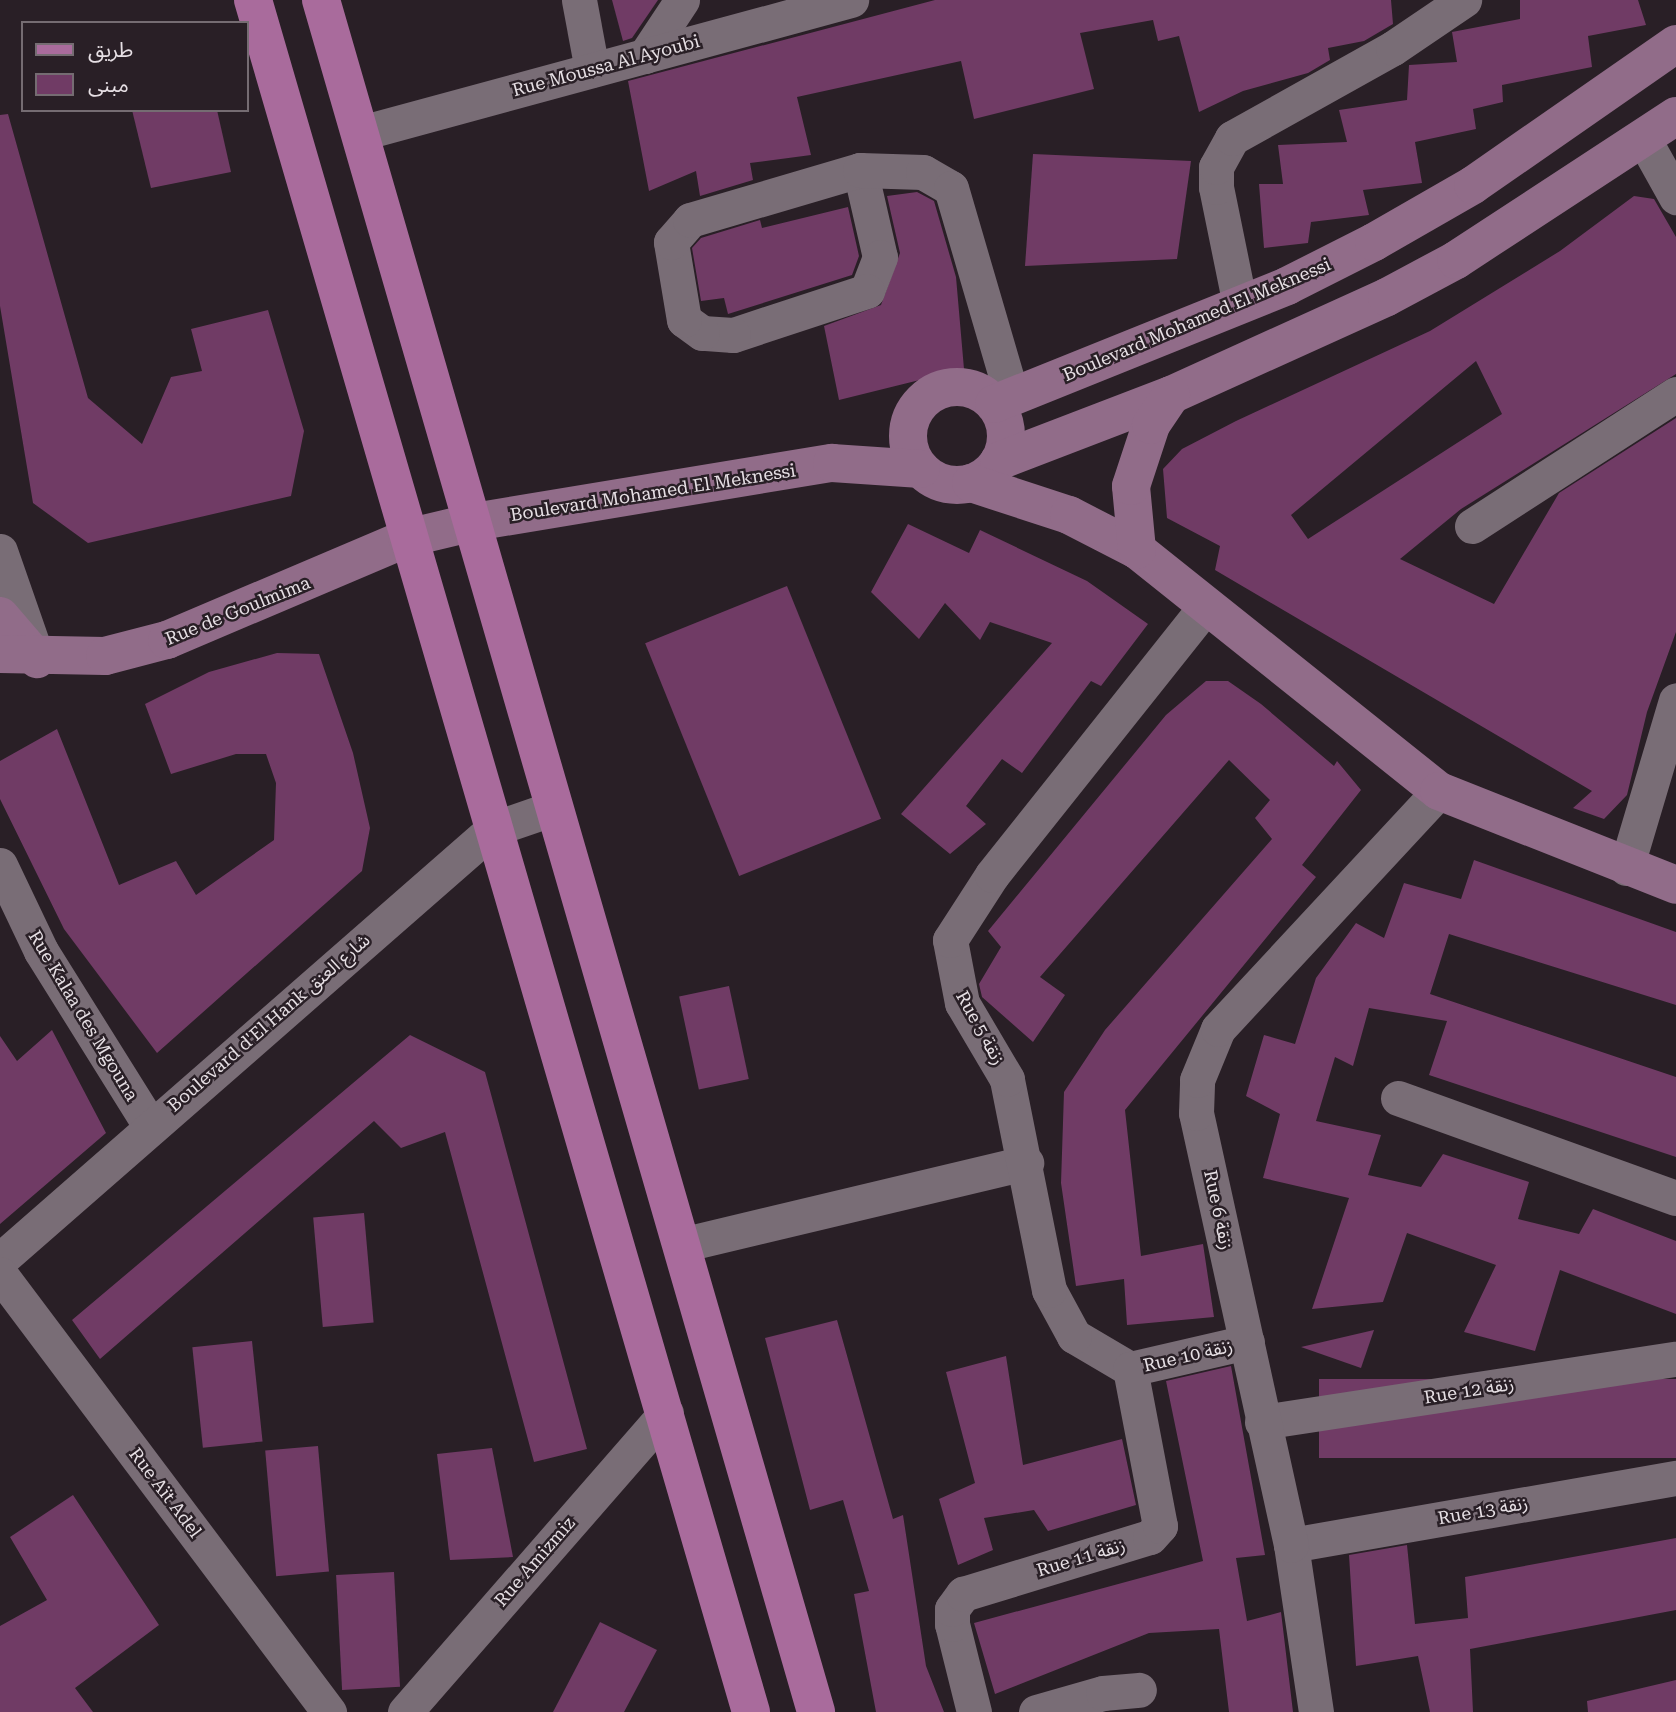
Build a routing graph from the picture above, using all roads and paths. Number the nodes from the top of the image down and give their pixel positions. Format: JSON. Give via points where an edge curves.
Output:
{"nodes":[{"id":1,"x":253,"y":0,"type":"edge"},
{"id":2,"x":321,"y":0,"type":"edge"},
{"id":3,"x":579,"y":0,"type":"edge"},
{"id":4,"x":682,"y":0,"type":"edge"},
{"id":5,"x":851,"y":0,"type":"edge"},
{"id":6,"x":1464,"y":0,"type":"edge"},
{"id":7,"x":1676,"y":44,"type":"edge"},
{"id":8,"x":645,"y":56,"type":"junction"},
{"id":9,"x":593,"y":70,"type":"junction"},
{"id":10,"x":1676,"y":116,"type":"edge"},
{"id":11,"x":360,"y":133,"type":"junction"},
{"id":12,"x":1643,"y":138,"type":"junction"},
{"id":13,"x":860,"y":170,"type":"junction"},
{"id":14,"x":1676,"y":197,"type":"edge"},
{"id":15,"x":1240,"y":305,"type":"junction"},
{"id":16,"x":1676,"y":394,"type":"edge"},
{"id":17,"x":1171,"y":395,"type":"junction"},
{"id":18,"x":1003,"y":400,"type":"junction"},
{"id":19,"x":912,"y":416,"type":"junction"},
{"id":20,"x":832,"y":463,"type":"junction"},
{"id":21,"x":921,"y":469,"type":"junction"},
{"id":22,"x":988,"y":471,"type":"junction"},
{"id":23,"x":474,"y":523,"type":"junction"},
{"id":24,"x":1472,"y":526,"type":"dead end"},
{"id":25,"x":407,"y":538,"type":"junction"},
{"id":26,"x":1137,"y":550,"type":"junction"},
{"id":27,"x":0,"y":551,"type":"edge"},
{"id":28,"x":1207,"y":606,"type":"junction"},
{"id":29,"x":0,"y":617,"type":"edge"},
{"id":30,"x":0,"y":654,"type":"edge"},
{"id":31,"x":37,"y":659,"type":"junction"},
{"id":32,"x":0,"y":683,"type":"edge"},
{"id":33,"x":1676,"y":700,"type":"edge"},
{"id":34,"x":1438,"y":790,"type":"junction"},
{"id":35,"x":551,"y":809,"type":"junction"},
{"id":36,"x":493,"y":828,"type":"junction"},
{"id":37,"x":0,"y":865,"type":"edge"},
{"id":38,"x":1626,"y":868,"type":"junction"},
{"id":39,"x":1676,"y":885,"type":"edge"},
{"id":40,"x":1398,"y":1098,"type":"dead end"},
{"id":41,"x":150,"y":1127,"type":"junction"},
{"id":42,"x":1026,"y":1163,"type":"junction"},
{"id":43,"x":1676,"y":1198,"type":"edge"},
{"id":44,"x":681,"y":1244,"type":"junction"},
{"id":45,"x":0,"y":1260,"type":"edge"},
{"id":46,"x":0,"y":1274,"type":"edge"},
{"id":47,"x":1247,"y":1342,"type":"junction"},
{"id":48,"x":1676,"y":1359,"type":"edge"},
{"id":49,"x":1130,"y":1369,"type":"junction"},
{"id":50,"x":666,"y":1413,"type":"junction"},
{"id":51,"x":1262,"y":1422,"type":"junction"},
{"id":52,"x":1676,"y":1478,"type":"edge"},
{"id":53,"x":1290,"y":1545,"type":"junction"},
{"id":54,"x":1139,"y":1690,"type":"dead end"},
{"id":55,"x":329,"y":1712,"type":"edge"},
{"id":56,"x":405,"y":1712,"type":"edge"},
{"id":57,"x":751,"y":1712,"type":"edge"},
{"id":58,"x":816,"y":1712,"type":"edge"},
{"id":59,"x":974,"y":1712,"type":"edge"},
{"id":60,"x":1036,"y":1712,"type":"edge"},
{"id":61,"x":1316,"y":1712,"type":"edge"}],
"edges":[{"from":1,"to":25,"type":"main road"},
{"from":2,"to":11,"type":"main road"},
{"from":3,"to":9,"type":"street"},
{"from":4,"to":8,"type":"street"},
{"from":5,"to":8,"type":"street","name":"Rue Moussa Al Ayoubi"},
{"from":6,"to":15,"type":"street","via":[[1393,48],[1232,138],[1216,166],[1216,187]]},
{"from":7,"to":15,"type":"main road","name":"Boulevard Mohamed El Meknessi","via":[[1473,185],[1374,242]]},
{"from":8,"to":9,"type":"street","name":"Rue Moussa Al Ayoubi"},
{"from":9,"to":11,"type":"street","name":"Rue Moussa Al Ayoubi"},
{"from":10,"to":12,"type":"main road"},
{"from":11,"to":23,"type":"main road"},
{"from":12,"to":14,"type":"street"},
{"from":12,"to":17,"type":"main road","via":[[1419,280]]},
{"from":13,"to":13,"type":"street","via":[[690,220],[671,242],[684,320],[702,333],[733,335],[867,292],[880,257]]},
{"from":13,"to":18,"type":"street","via":[[916,170],[944,178],[951,188]]},
{"from":15,"to":18,"type":"main road","name":"Boulevard Mohamed El Meknessi"},
{"from":16,"to":24,"type":"street"},
{"from":17,"to":22,"type":"main road"},
{"from":17,"to":26,"type":"main road","via":[[1151,425],[1132,486]]},
{"from":18,"to":19,"type":"main road","via":[[960,387],[940,390]]},
{"from":18,"to":22,"type":"main road","via":[[1006,442]]},
{"from":19,"to":20,"type":"main road","name":"Boulevard Mohamed El Meknessi"},
{"from":19,"to":21,"type":"main road","via":[[909,444]]},
{"from":20,"to":21,"type":"main road","name":"Boulevard Mohamed El Meknessi"},
{"from":20,"to":23,"type":"main road","name":"Boulevard Mohamed El Meknessi"},
{"from":21,"to":22,"type":"main road","via":[[944,483]]},
{"from":22,"to":26,"type":"main road","via":[[1032,500]]},
{"from":23,"to":25,"type":"main road","name":"Rue de Goulmima"},
{"from":23,"to":35,"type":"main road"},
{"from":25,"to":31,"type":"main road","name":"Rue de Goulmima","via":[[167,640],[105,656]]},
{"from":25,"to":36,"type":"main road"},
{"from":26,"to":28,"type":"main road"},
{"from":27,"to":31,"type":"street"},
{"from":28,"to":34,"type":"main road"},
{"from":28,"to":42,"type":"street","name":"Rue 5 زنقة","via":[[992,875],[950,940],[954,981],[1007,1079]]},
{"from":29,"to":31,"type":"main road"},
{"from":30,"to":31,"type":"main road","name":"Rue de Goulmima"},
{"from":31,"to":32,"type":"main road"},
{"from":33,"to":38,"type":"street"},
{"from":34,"to":38,"type":"main road"},
{"from":34,"to":47,"type":"street","name":"Rue 6 زنقة","via":[[1218,1029],[1204,1056],[1196,1113]]},
{"from":35,"to":36,"type":"street","name":"Boulevard d'El Hank شارع العنق"},
{"from":35,"to":44,"type":"main road"},
{"from":36,"to":41,"type":"street","name":"Boulevard d'El Hank شارع العنق"},
{"from":36,"to":50,"type":"main road"},
{"from":37,"to":41,"type":"street","name":"Rue Kalaa des Mgouna","via":[[41,951]]},
{"from":38,"to":39,"type":"main road"},
{"from":40,"to":43,"type":"street"},
{"from":41,"to":45,"type":"street","name":"Boulevard d'El Hank شارع العنق"},
{"from":42,"to":44,"type":"street"},
{"from":42,"to":49,"type":"street","name":"Rue 5 زنقة","via":[[1049,1290],[1064,1322],[1103,1359]]},
{"from":44,"to":58,"type":"main road"},
{"from":46,"to":55,"type":"street","name":"Rue Aït Adel"},
{"from":47,"to":49,"type":"street","name":"Rue 10 زنقة"},
{"from":47,"to":51,"type":"street","name":"Rue 6 زنقة"},
{"from":48,"to":51,"type":"street","name":"Rue 12 زنقة"},
{"from":49,"to":59,"type":"street","name":"Rue 11 زنقة","via":[[1160,1526],[1150,1537],[962,1594],[952,1609],[952,1624]]},
{"from":50,"to":56,"type":"street","name":"Rue Amizmiz"},
{"from":50,"to":57,"type":"main road"},
{"from":51,"to":53,"type":"street","name":"Rue 6 زنقة"},
{"from":52,"to":53,"type":"street","name":"Rue 13 زنقة"},
{"from":53,"to":61,"type":"street","name":"Rue 6 زنقة"},
{"from":54,"to":60,"type":"street","via":[[1103,1692]]}]}
